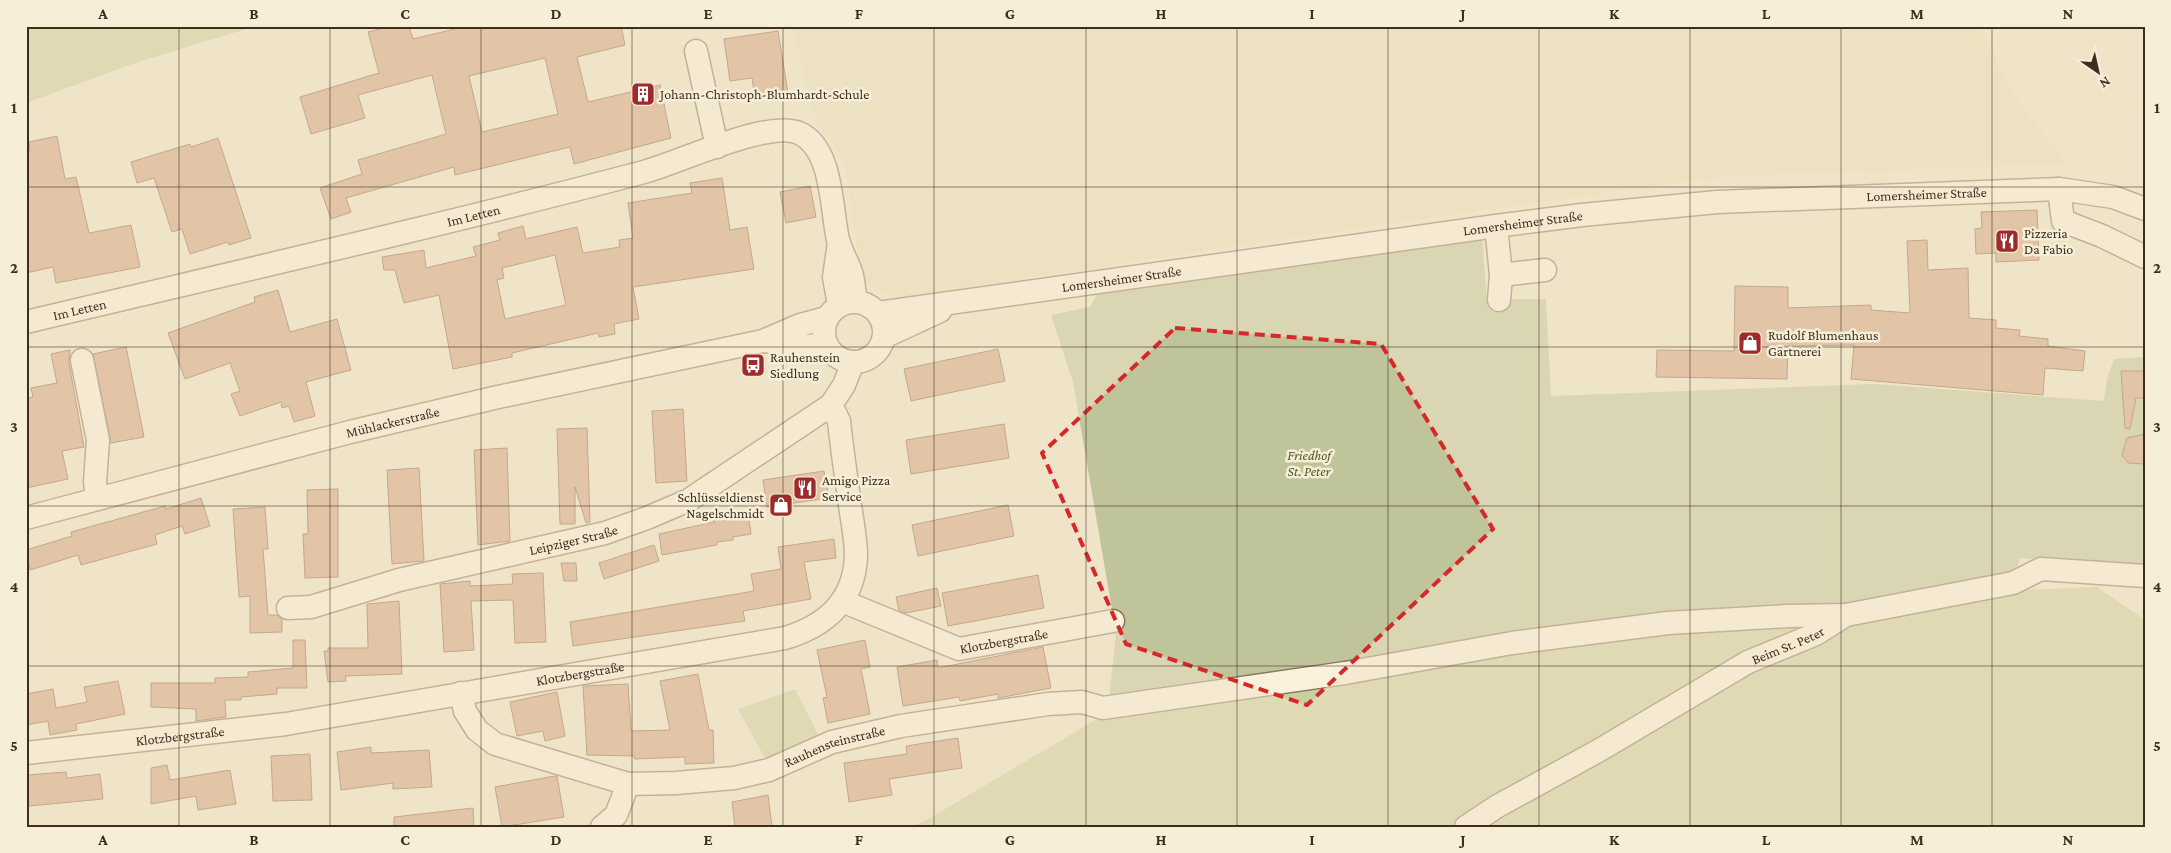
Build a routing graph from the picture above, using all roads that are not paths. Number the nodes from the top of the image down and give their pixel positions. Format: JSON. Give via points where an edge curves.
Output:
{"nodes":[{"id":1,"x":696,"y":51,"type":"dead end"},
{"id":2,"x":717,"y":147,"type":"junction"},
{"id":3,"x":2059,"y":190,"type":"junction"},
{"id":4,"x":2145,"y":209,"type":"edge"},
{"id":5,"x":1496,"y":226,"type":"junction"},
{"id":6,"x":2145,"y":257,"type":"edge"},
{"id":7,"x":1545,"y":270,"type":"dead end"},
{"id":8,"x":1501,"y":275,"type":"junction"},
{"id":9,"x":1499,"y":300,"type":"dead end"},
{"id":10,"x":960,"y":303,"type":"junction"},
{"id":11,"x":840,"y":308,"type":"junction"},
{"id":12,"x":878,"y":313,"type":"junction"},
{"id":13,"x":26,"y":322,"type":"edge"},
{"id":14,"x":884,"y":337,"type":"junction"},
{"id":15,"x":763,"y":341,"type":"junction"},
{"id":16,"x":826,"y":345,"type":"junction"},
{"id":17,"x":82,"y":360,"type":"dead end"},
{"id":18,"x":853,"y":362,"type":"junction"},
{"id":19,"x":832,"y":405,"type":"junction"},
{"id":20,"x":97,"y":499,"type":"junction"},
{"id":21,"x":26,"y":518,"type":"edge"},
{"id":22,"x":2145,"y":576,"type":"edge"},
{"id":23,"x":842,"y":601,"type":"junction"},
{"id":24,"x":288,"y":608,"type":"dead end"},
{"id":25,"x":1846,"y":615,"type":"junction"},
{"id":26,"x":1113,"y":620,"type":"dead end"},
{"id":27,"x":461,"y":693,"type":"junction"},
{"id":28,"x":26,"y":753,"type":"edge"},
{"id":29,"x":628,"y":784,"type":"junction"},
{"id":30,"x":602,"y":827,"type":"edge"},
{"id":31,"x":1466,"y":827,"type":"edge"}],
"edges":[{"from":1,"to":2,"type":"street"},
{"from":2,"to":11,"type":"street","name":"Im Letten","via":[[782,129],[800,133],[814,146],[826,169],[839,242],[851,274]]},
{"from":2,"to":13,"type":"street","name":"Im Letten","via":[[667,166],[529,203]]},
{"from":3,"to":4,"type":"street","name":"Lomersheimer Straße","via":[[2113,197]]},
{"from":3,"to":5,"type":"street","name":"Lomersheimer Straße","via":[[1717,202]]},
{"from":3,"to":6,"type":"street","via":[[2063,220]]},
{"from":5,"to":8,"type":"street"},
{"from":5,"to":10,"type":"street","name":"Lomersheimer Straße"},
{"from":7,"to":8,"type":"street"},
{"from":8,"to":9,"type":"street"},
{"from":10,"to":12,"type":"street","name":"Lomersheimer Straße"},
{"from":10,"to":14,"type":"street","name":"Lomersheimer Straße"},
{"from":11,"to":12,"type":"street","via":[[864,303]]},
{"from":11,"to":15,"type":"street","name":"Mühlackerstraße"},
{"from":11,"to":16,"type":"street","via":[[823,327]]},
{"from":12,"to":14,"type":"street"},
{"from":14,"to":18,"type":"street","via":[[870,358]]},
{"from":15,"to":16,"type":"street","name":"Mühlackerstraße","via":[[802,346]]},
{"from":15,"to":20,"type":"street","name":"Mühlackerstraße","via":[[396,421]]},
{"from":16,"to":18,"type":"street","via":[[837,358]]},
{"from":17,"to":20,"type":"street","via":[[98,440]]},
{"from":18,"to":19,"type":"street"},
{"from":19,"to":23,"type":"street","via":[[839,421],[856,554],[852,582]]},
{"from":19,"to":24,"type":"street","name":"Leipziger Straße","via":[[689,500],[647,518],[605,533],[399,580],[311,607]]},
{"from":20,"to":21,"type":"street","name":"Mühlackerstraße"},
{"from":22,"to":25,"type":"street","name":"Beim St. Peter","via":[[2041,569],[2013,583]]},
{"from":23,"to":26,"type":"street","name":"Klotzbergstraße","via":[[959,649]]},
{"from":23,"to":27,"type":"street","name":"Klotzbergstraße","via":[[820,623],[785,638]]},
{"from":25,"to":29,"type":"street","name":"Rauhensteinstraße","via":[[1668,623],[1512,643],[1345,673],[1103,708],[1082,702],[1048,704],[901,726],[832,742],[769,770],[734,778]]},
{"from":25,"to":31,"type":"street","name":"Beim St. Peter","via":[[1816,634],[1748,662]]},
{"from":27,"to":28,"type":"street","name":"Klotzbergstraße","via":[[286,724]]},
{"from":27,"to":29,"type":"street","name":"Rauhensteinstraße","via":[[465,711],[476,730],[495,744]]},
{"from":29,"to":30,"type":"street","via":[[616,815]]}]}
